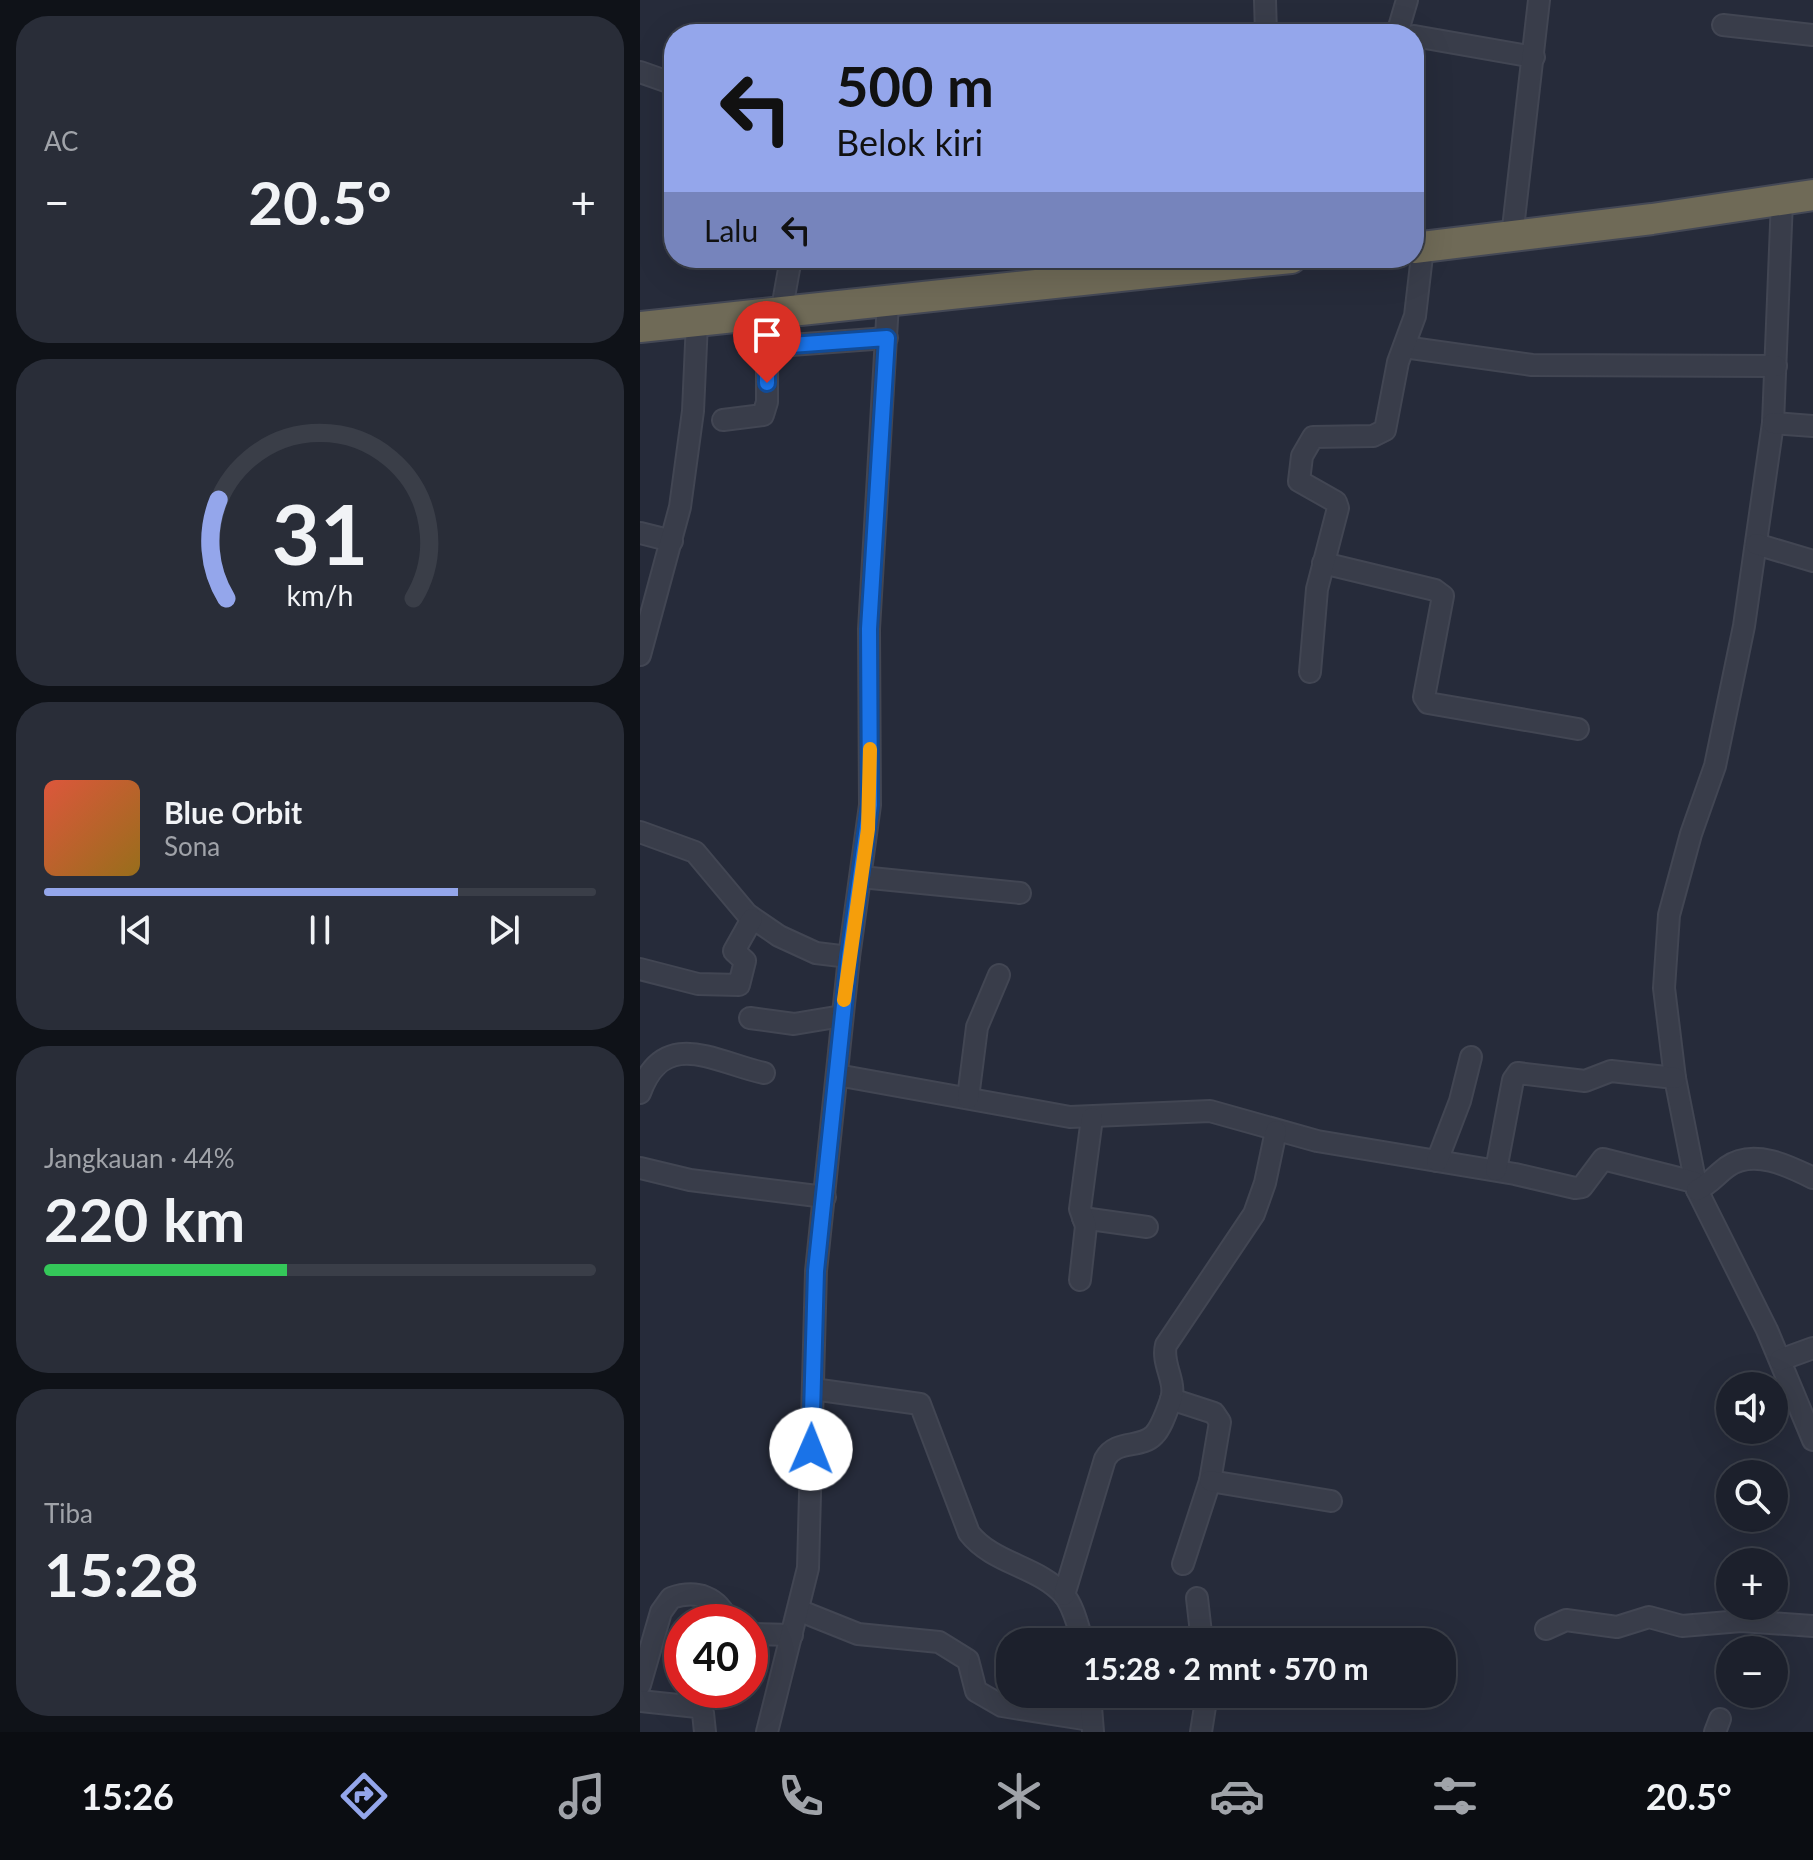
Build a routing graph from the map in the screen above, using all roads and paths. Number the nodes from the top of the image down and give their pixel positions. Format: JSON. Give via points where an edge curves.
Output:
{"nodes":[{"id":1,"x":1265,"y":0,"type":"edge"},
{"id":2,"x":1407,"y":0,"type":"edge"},
{"id":3,"x":1539,"y":0,"type":"edge"},
{"id":4,"x":1266,"y":24,"type":"edge"},
{"id":5,"x":1401,"y":24,"type":"edge"},
{"id":6,"x":1723,"y":25,"type":"dead end"},
{"id":7,"x":1813,"y":35,"type":"edge"},
{"id":8,"x":1424,"y":38,"type":"edge"},
{"id":9,"x":1534,"y":57,"type":"junction"},
{"id":10,"x":640,"y":72,"type":"edge"},
{"id":11,"x":664,"y":80,"type":"edge"},
{"id":12,"x":1813,"y":195,"type":"edge"},
{"id":13,"x":1782,"y":200,"type":"junction"},
{"id":14,"x":1512,"y":237,"type":"junction"},
{"id":15,"x":1424,"y":246,"type":"edge"},
{"id":16,"x":789,"y":268,"type":"edge"},
{"id":17,"x":1170,"y":268,"type":"edge"},
{"id":18,"x":1417,"y":268,"type":"edge"},
{"id":19,"x":888,"y":303,"type":"junction"},
{"id":20,"x":781,"y":314,"type":"junction"},
{"id":21,"x":697,"y":322,"type":"junction"},
{"id":22,"x":640,"y":327,"type":"edge"},
{"id":23,"x":887,"y":338,"type":"junction"},
{"id":24,"x":1404,"y":347,"type":"junction"},
{"id":25,"x":1776,"y":366,"type":"junction"},
{"id":26,"x":723,"y":420,"type":"dead end"},
{"id":27,"x":1773,"y":423,"type":"junction"},
{"id":28,"x":1813,"y":426,"type":"edge"},
{"id":29,"x":640,"y":533,"type":"edge"},
{"id":30,"x":672,"y":541,"type":"junction"},
{"id":31,"x":1756,"y":544,"type":"junction"},
{"id":32,"x":1813,"y":561,"type":"edge"},
{"id":33,"x":1323,"y":563,"type":"junction"},
{"id":34,"x":640,"y":655,"type":"edge"},
{"id":35,"x":1310,"y":672,"type":"dead end"},
{"id":36,"x":1578,"y":729,"type":"dead end"},
{"id":37,"x":641,"y":835,"type":"edge"},
{"id":38,"x":861,"y":877,"type":"junction"},
{"id":39,"x":1020,"y":893,"type":"dead end"},
{"id":40,"x":752,"y":919,"type":"junction"},
{"id":41,"x":849,"y":957,"type":"junction"},
{"id":42,"x":640,"y":969,"type":"edge"},
{"id":43,"x":999,"y":975,"type":"dead end"},
{"id":44,"x":842,"y":1016,"type":"junction"},
{"id":45,"x":750,"y":1018,"type":"dead end"},
{"id":46,"x":1471,"y":1057,"type":"dead end"},
{"id":47,"x":764,"y":1073,"type":"dead end"},
{"id":48,"x":837,"y":1075,"type":"junction"},
{"id":49,"x":1675,"y":1078,"type":"junction"},
{"id":50,"x":640,"y":1093,"type":"edge"},
{"id":51,"x":968,"y":1098,"type":"junction"},
{"id":52,"x":1092,"y":1118,"type":"junction"},
{"id":53,"x":1279,"y":1132,"type":"junction"},
{"id":54,"x":1437,"y":1161,"type":"junction"},
{"id":55,"x":640,"y":1168,"type":"edge"},
{"id":56,"x":1496,"y":1170,"type":"junction"},
{"id":57,"x":1813,"y":1178,"type":"edge"},
{"id":58,"x":1695,"y":1186,"type":"junction"},
{"id":59,"x":825,"y":1197,"type":"junction"},
{"id":60,"x":1083,"y":1218,"type":"junction"},
{"id":61,"x":1147,"y":1227,"type":"dead end"},
{"id":62,"x":1080,"y":1280,"type":"dead end"},
{"id":63,"x":1813,"y":1348,"type":"edge"},
{"id":64,"x":1780,"y":1360,"type":"junction"},
{"id":65,"x":813,"y":1389,"type":"junction"},
{"id":66,"x":1171,"y":1399,"type":"junction"},
{"id":67,"x":1813,"y":1440,"type":"edge"},
{"id":68,"x":1210,"y":1481,"type":"junction"},
{"id":69,"x":1331,"y":1501,"type":"dead end"},
{"id":70,"x":1183,"y":1564,"type":"dead end"},
{"id":71,"x":1064,"y":1595,"type":"junction"},
{"id":72,"x":1197,"y":1598,"type":"dead end"},
{"id":73,"x":667,"y":1604,"type":"edge"},
{"id":74,"x":719,"y":1604,"type":"edge"},
{"id":75,"x":664,"y":1608,"type":"edge"},
{"id":76,"x":798,"y":1610,"type":"junction"},
{"id":77,"x":1813,"y":1626,"type":"edge"},
{"id":78,"x":1077,"y":1628,"type":"edge"},
{"id":79,"x":1200,"y":1628,"type":"edge"},
{"id":80,"x":1546,"y":1629,"type":"dead end"},
{"id":81,"x":768,"y":1634,"type":"edge"},
{"id":82,"x":792,"y":1635,"type":"junction"},
{"id":83,"x":640,"y":1685,"type":"edge"},
{"id":84,"x":640,"y":1701,"type":"edge"},
{"id":85,"x":1205,"y":1708,"type":"edge"},
{"id":86,"x":1091,"y":1726,"type":"edge"},
{"id":87,"x":705,"y":1732,"type":"edge"},
{"id":88,"x":767,"y":1732,"type":"edge"},
{"id":89,"x":1201,"y":1732,"type":"edge"}],
"edges":[{"from":1,"to":4,"type":"street"},
{"from":2,"to":5,"type":"street"},
{"from":3,"to":9,"type":"street"},
{"from":6,"to":7,"type":"street"},
{"from":8,"to":9,"type":"street"},
{"from":9,"to":14,"type":"street"},
{"from":10,"to":11,"type":"street"},
{"from":12,"to":13,"type":"highway"},
{"from":13,"to":14,"type":"highway"},
{"from":13,"to":25,"type":"street"},
{"from":14,"to":15,"type":"highway"},
{"from":16,"to":20,"type":"street"},
{"from":17,"to":19,"type":"highway"},
{"from":18,"to":24,"type":"street","via":[[1415,316]]},
{"from":19,"to":20,"type":"highway"},
{"from":19,"to":23,"type":"street"},
{"from":20,"to":21,"type":"highway"},
{"from":21,"to":22,"type":"highway"},
{"from":21,"to":30,"type":"street","via":[[691,425]]},
{"from":23,"to":26,"type":"street","via":[[777,346],[767,356],[763,415]]},
{"from":23,"to":38,"type":"street","via":[[869,629],[870,805]]},
{"from":24,"to":25,"type":"street","via":[[1532,365]]},
{"from":24,"to":33,"type":"street","via":[[1385,430],[1373,436],[1313,437],[1302,456],[1299,481],[1338,508]]},
{"from":25,"to":27,"type":"street"},
{"from":27,"to":28,"type":"street"},
{"from":27,"to":31,"type":"street"},
{"from":29,"to":30,"type":"street"},
{"from":30,"to":34,"type":"street"},
{"from":31,"to":32,"type":"street"},
{"from":31,"to":49,"type":"street","via":[[1729,708],[1669,915],[1664,988]]},
{"from":33,"to":35,"type":"street"},
{"from":33,"to":36,"type":"street","via":[[1443,596],[1427,675],[1428,703]]},
{"from":37,"to":40,"type":"street","via":[[695,852]]},
{"from":38,"to":39,"type":"street"},
{"from":38,"to":41,"type":"street"},
{"from":40,"to":41,"type":"street","via":[[804,948]]},
{"from":40,"to":42,"type":"street","via":[[734,951],[745,961],[739,985],[698,984]]},
{"from":41,"to":44,"type":"street"},
{"from":43,"to":51,"type":"street","via":[[977,1027]]},
{"from":44,"to":45,"type":"street","via":[[794,1024]]},
{"from":44,"to":48,"type":"street"},
{"from":46,"to":54,"type":"street"},
{"from":47,"to":50,"type":"street","via":[[714,1055],[682,1054],[659,1062]]},
{"from":48,"to":51,"type":"street"},
{"from":48,"to":59,"type":"street"},
{"from":49,"to":56,"type":"street","via":[[1611,1071],[1575,1081],[1518,1073]]},
{"from":49,"to":58,"type":"street"},
{"from":51,"to":52,"type":"street"},
{"from":52,"to":53,"type":"street","via":[[1210,1111]]},
{"from":52,"to":60,"type":"street"},
{"from":53,"to":54,"type":"street"},
{"from":53,"to":66,"type":"street","via":[[1254,1214],[1166,1345]]},
{"from":54,"to":56,"type":"street"},
{"from":55,"to":59,"type":"street","via":[[690,1180]]},
{"from":56,"to":58,"type":"street","via":[[1579,1188],[1603,1159]]},
{"from":57,"to":58,"type":"street","via":[[1792,1166],[1750,1160]]},
{"from":58,"to":64,"type":"street"},
{"from":59,"to":65,"type":"street","via":[[816,1271]]},
{"from":60,"to":61,"type":"street"},
{"from":60,"to":62,"type":"street"},
{"from":63,"to":64,"type":"street"},
{"from":64,"to":67,"type":"street"},
{"from":65,"to":71,"type":"street","via":[[920,1404],[978,1545]]},
{"from":65,"to":76,"type":"street","via":[[810,1541]]},
{"from":66,"to":68,"type":"street","via":[[1218,1417]]},
{"from":66,"to":71,"type":"street","via":[[1154,1436],[1115,1447],[1105,1459]]},
{"from":68,"to":69,"type":"street"},
{"from":68,"to":70,"type":"street"},
{"from":71,"to":78,"type":"street"},
{"from":72,"to":79,"type":"street"},
{"from":73,"to":74,"type":"street","via":[[671,1598],[710,1598]]},
{"from":75,"to":83,"type":"street"},
{"from":76,"to":82,"type":"street"},
{"from":76,"to":86,"type":"street","via":[[858,1634],[939,1642],[968,1660],[974,1689],[991,1702]]},
{"from":77,"to":80,"type":"street","via":[[1741,1621],[1682,1626],[1649,1617],[1617,1627],[1566,1620]]},
{"from":81,"to":82,"type":"street"},
{"from":82,"to":88,"type":"street"},
{"from":84,"to":87,"type":"street","via":[[697,1707]]},
{"from":85,"to":89,"type":"street"}]}
